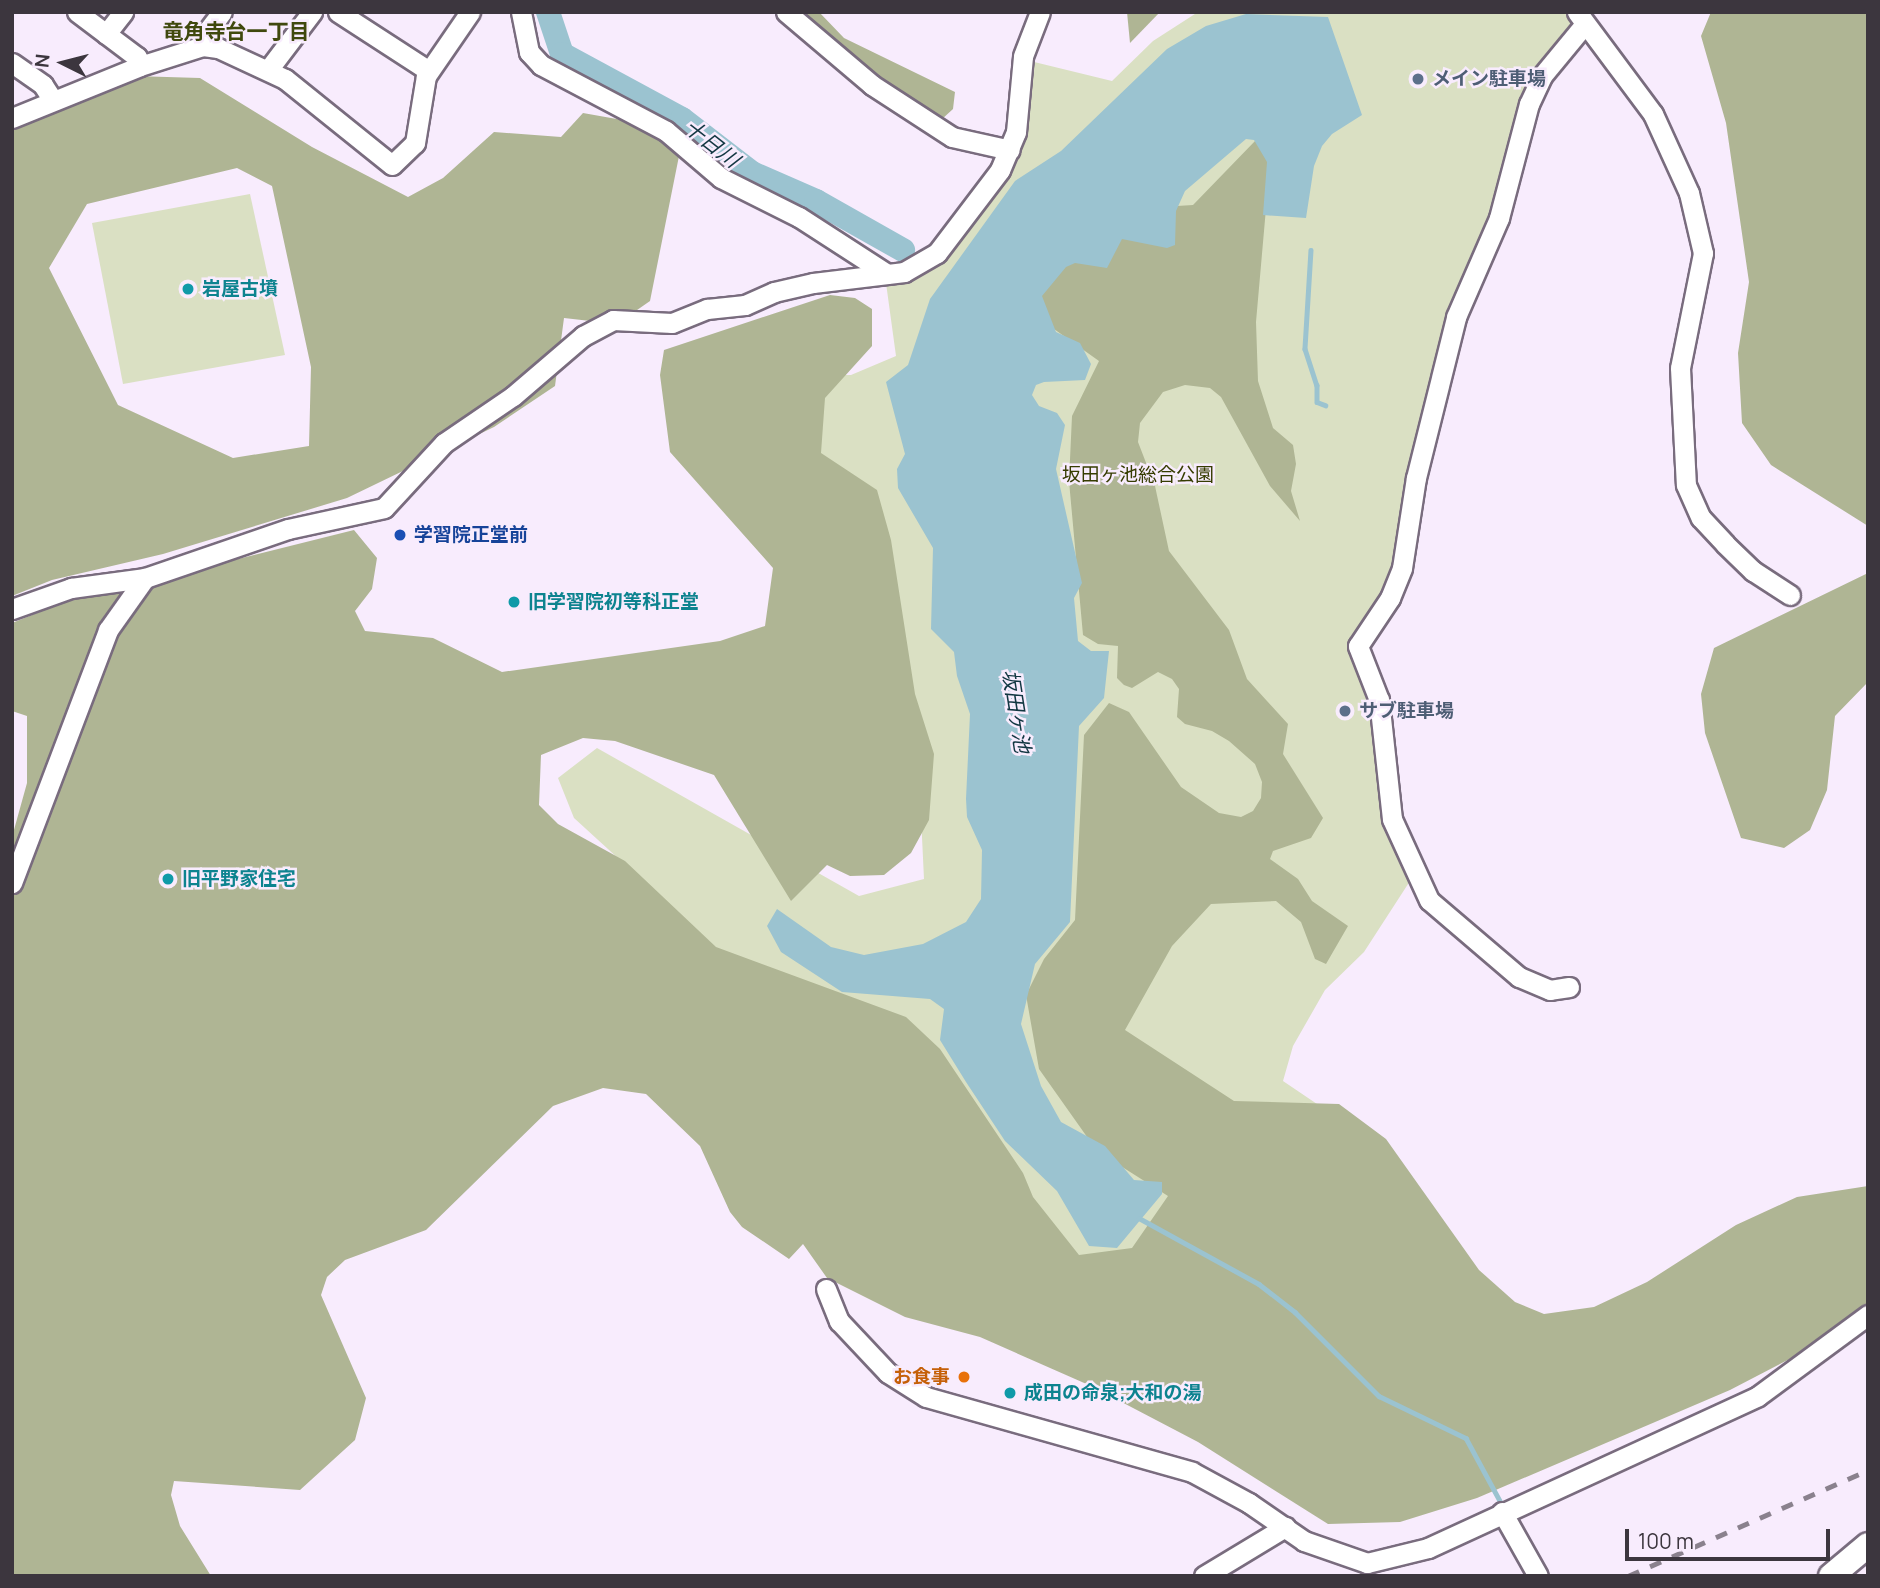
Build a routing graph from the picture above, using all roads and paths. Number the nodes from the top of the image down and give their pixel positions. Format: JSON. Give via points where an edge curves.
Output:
{"nodes":[{"id":1,"x":77,"y":12,"type":"edge"},
{"id":2,"x":123,"y":12,"type":"edge"},
{"id":3,"x":222,"y":12,"type":"edge"},
{"id":4,"x":312,"y":12,"type":"edge"},
{"id":5,"x":338,"y":12,"type":"edge"},
{"id":6,"x":470,"y":12,"type":"edge"},
{"id":7,"x":521,"y":12,"type":"edge"},
{"id":8,"x":786,"y":12,"type":"edge"},
{"id":9,"x":1040,"y":12,"type":"edge"},
{"id":10,"x":1580,"y":18,"type":"edge"},
{"id":11,"x":106,"y":34,"type":"junction"},
{"id":12,"x":203,"y":46,"type":"junction"},
{"id":13,"x":12,"y":63,"type":"edge"},
{"id":14,"x":140,"y":66,"type":"junction"},
{"id":15,"x":268,"y":70,"type":"junction"},
{"id":16,"x":429,"y":71,"type":"junction"},
{"id":17,"x":52,"y":99,"type":"junction"},
{"id":18,"x":12,"y":118,"type":"edge"},
{"id":19,"x":1010,"y":150,"type":"junction"},
{"id":20,"x":887,"y":274,"type":"junction"},
{"id":21,"x":145,"y":578,"type":"junction"},
{"id":22,"x":1790,"y":595,"type":"dead end"},
{"id":23,"x":12,"y":609,"type":"edge"},
{"id":24,"x":12,"y":883,"type":"edge"},
{"id":25,"x":1569,"y":987,"type":"dead end"},
{"id":26,"x":827,"y":1289,"type":"dead end"},
{"id":27,"x":1868,"y":1315,"type":"edge"},
{"id":28,"x":1502,"y":1512,"type":"junction"},
{"id":29,"x":1284,"y":1527,"type":"junction"},
{"id":30,"x":1868,"y":1545,"type":"edge"},
{"id":31,"x":1204,"y":1576,"type":"edge"},
{"id":32,"x":1538,"y":1576,"type":"edge"},
{"id":33,"x":1831,"y":1576,"type":"edge"}],
"edges":[{"from":1,"to":11,"type":"street"},
{"from":2,"to":11,"type":"street"},
{"from":3,"to":12,"type":"street","via":[[204,37]]},
{"from":4,"to":15,"type":"street"},
{"from":5,"to":16,"type":"street"},
{"from":6,"to":16,"type":"street"},
{"from":7,"to":20,"type":"street","via":[[529,52],[541,65],[666,131],[721,178],[799,217]]},
{"from":8,"to":19,"type":"street","via":[[872,85],[952,137]]},
{"from":9,"to":19,"type":"street","via":[[1023,56]]},
{"from":10,"to":22,"type":"street","via":[[1653,114],[1689,193],[1703,253],[1680,368],[1686,485],[1702,519],[1725,544],[1753,571]]},
{"from":10,"to":25,"type":"street","via":[[1529,104],[1499,218],[1456,317],[1416,478],[1402,569],[1390,598],[1358,646],[1379,700],[1392,818],[1429,900],[1519,977],[1550,990]]},
{"from":11,"to":14,"type":"street","via":[[137,57]]},
{"from":12,"to":14,"type":"street"},
{"from":12,"to":15,"type":"street"},
{"from":13,"to":17,"type":"street","via":[[43,85]]},
{"from":14,"to":17,"type":"street"},
{"from":15,"to":16,"type":"street","via":[[341,120],[393,164],[415,143]]},
{"from":17,"to":18,"type":"street"},
{"from":19,"to":20,"type":"street","via":[[980,199],[936,253],[904,272]]},
{"from":20,"to":21,"type":"street","via":[[813,283],[745,305],[707,309],[672,323],[613,320],[583,336],[513,396],[444,443],[384,508],[251,539]]},
{"from":21,"to":23,"type":"street","via":[[71,588]]},
{"from":21,"to":24,"type":"street","via":[[108,630]]},
{"from":26,"to":29,"type":"street","via":[[839,1321],[888,1373],[926,1397],[1192,1472]]},
{"from":27,"to":28,"type":"street","via":[[1758,1396]]},
{"from":28,"to":29,"type":"street","via":[[1429,1548],[1367,1563],[1323,1550]]},
{"from":28,"to":32,"type":"street"},
{"from":29,"to":31,"type":"street"},
{"from":30,"to":33,"type":"main road"}]}
